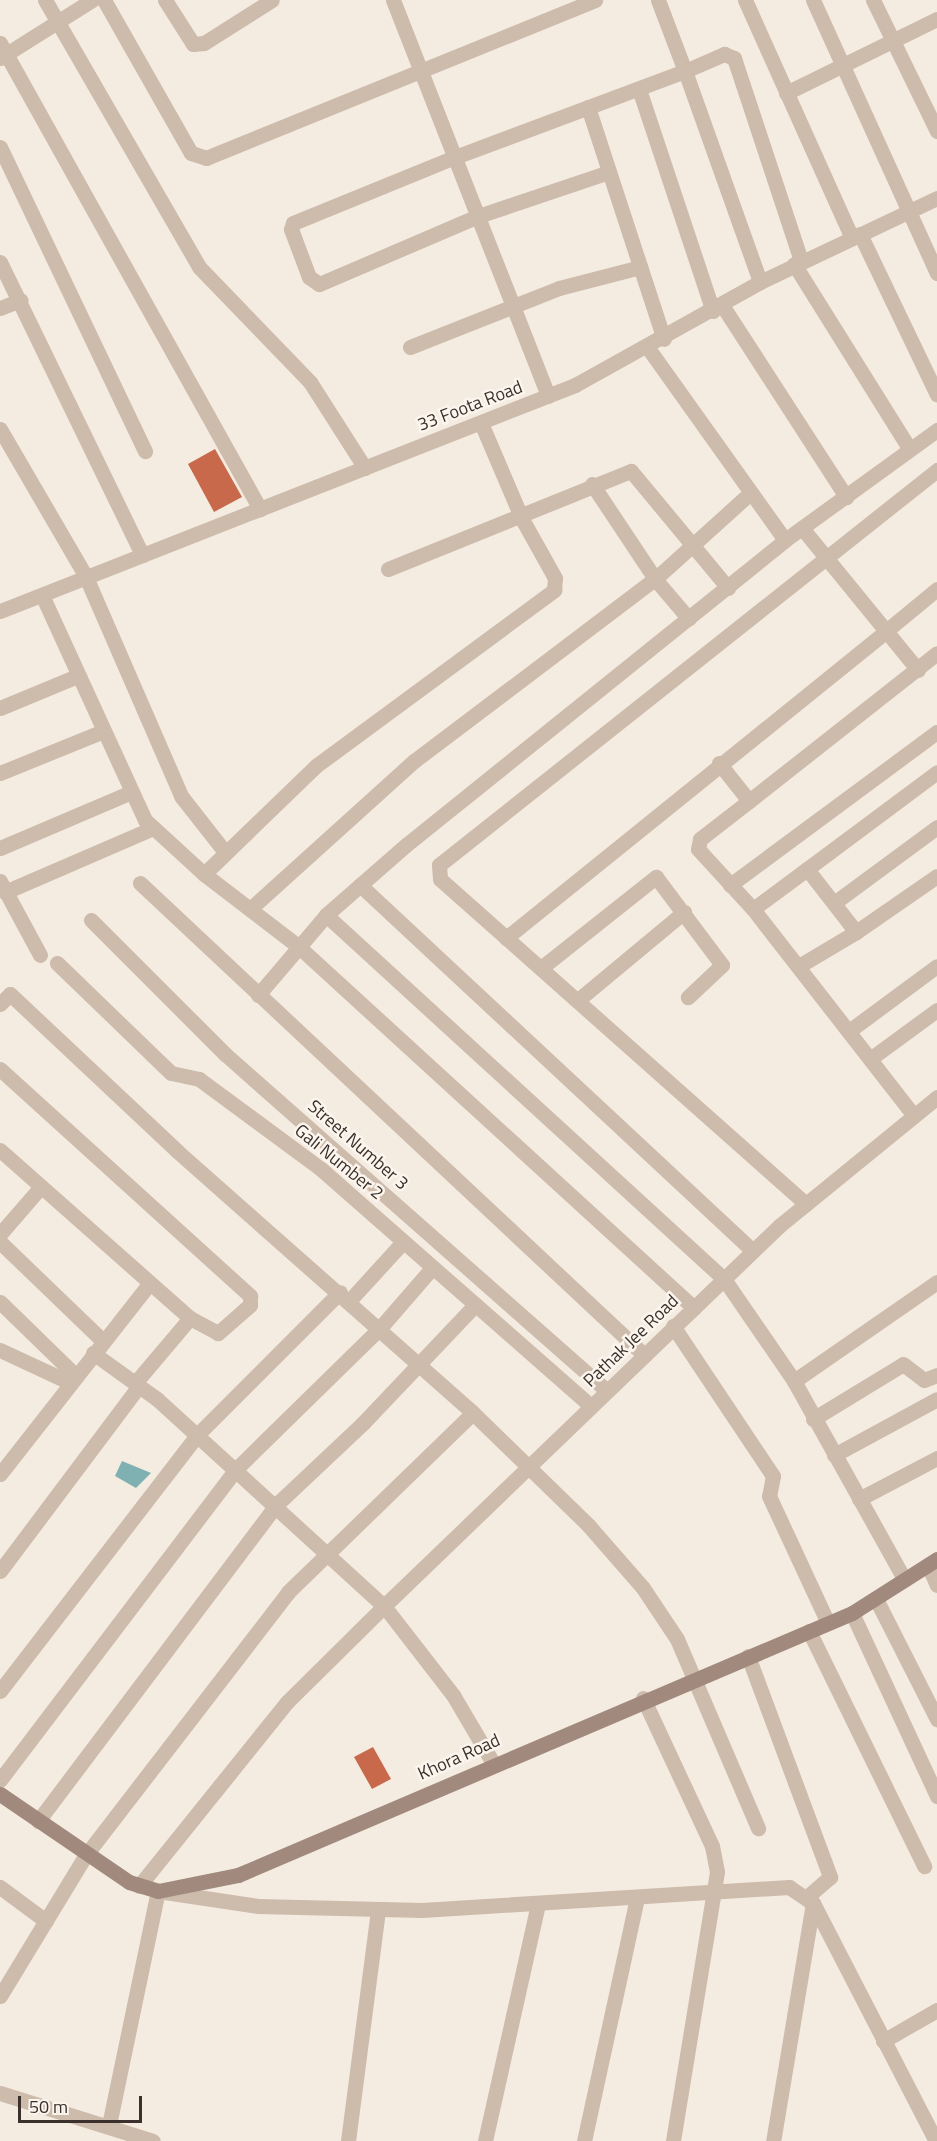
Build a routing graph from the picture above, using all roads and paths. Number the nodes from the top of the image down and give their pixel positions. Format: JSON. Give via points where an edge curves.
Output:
{"nodes":[{"id":1,"x":45,"y":0,"type":"edge"},
{"id":2,"x":92,"y":0,"type":"edge"},
{"id":3,"x":104,"y":0,"type":"edge"},
{"id":4,"x":165,"y":0,"type":"edge"},
{"id":5,"x":272,"y":0,"type":"edge"},
{"id":6,"x":393,"y":0,"type":"edge"},
{"id":7,"x":595,"y":0,"type":"edge"},
{"id":8,"x":658,"y":0,"type":"edge"},
{"id":9,"x":745,"y":0,"type":"edge"},
{"id":10,"x":813,"y":0,"type":"edge"},
{"id":11,"x":873,"y":0,"type":"edge"},
{"id":12,"x":937,"y":19,"type":"edge"},
{"id":13,"x":57,"y":21,"type":"junction"},
{"id":14,"x":892,"y":42,"type":"junction"},
{"id":15,"x":2,"y":52,"type":"edge"},
{"id":16,"x":420,"y":68,"type":"junction"},
{"id":17,"x":842,"y":68,"type":"junction"},
{"id":18,"x":685,"y":70,"type":"junction"},
{"id":19,"x":639,"y":89,"type":"junction"},
{"id":20,"x":786,"y":93,"type":"junction"},
{"id":21,"x":588,"y":107,"type":"junction"},
{"id":22,"x":937,"y":131,"type":"edge"},
{"id":23,"x":0,"y":147,"type":"edge"},
{"id":24,"x":455,"y":158,"type":"junction"},
{"id":25,"x":609,"y":172,"type":"junction"},
{"id":26,"x":937,"y":198,"type":"edge"},
{"id":27,"x":909,"y":210,"type":"junction"},
{"id":28,"x":478,"y":216,"type":"junction"},
{"id":29,"x":856,"y":236,"type":"junction"},
{"id":30,"x":0,"y":262,"type":"edge"},
{"id":31,"x":798,"y":263,"type":"junction"},
{"id":32,"x":640,"y":267,"type":"junction"},
{"id":33,"x":937,"y":273,"type":"edge"},
{"id":34,"x":760,"y":282,"type":"junction"},
{"id":35,"x":21,"y":300,"type":"junction"},
{"id":36,"x":513,"y":306,"type":"junction"},
{"id":37,"x":0,"y":308,"type":"edge"},
{"id":38,"x":718,"y":308,"type":"junction"},
{"id":39,"x":664,"y":339,"type":"junction"},
{"id":40,"x":410,"y":347,"type":"dead end"},
{"id":41,"x":648,"y":348,"type":"junction"},
{"id":42,"x":937,"y":395,"type":"edge"},
{"id":43,"x":548,"y":396,"type":"junction"},
{"id":44,"x":480,"y":423,"type":"junction"},
{"id":45,"x":0,"y":429,"type":"edge"},
{"id":46,"x":937,"y":430,"type":"edge"},
{"id":47,"x":909,"y":448,"type":"junction"},
{"id":48,"x":145,"y":451,"type":"dead end"},
{"id":49,"x":365,"y":468,"type":"junction"},
{"id":50,"x":937,"y":470,"type":"edge"},
{"id":51,"x":592,"y":484,"type":"junction"},
{"id":52,"x":749,"y":494,"type":"junction"},
{"id":53,"x":846,"y":496,"type":"junction"},
{"id":54,"x":260,"y":509,"type":"junction"},
{"id":55,"x":522,"y":519,"type":"junction"},
{"id":56,"x":802,"y":528,"type":"junction"},
{"id":57,"x":785,"y":540,"type":"junction"},
{"id":58,"x":693,"y":543,"type":"junction"},
{"id":59,"x":142,"y":555,"type":"junction"},
{"id":60,"x":826,"y":557,"type":"junction"},
{"id":61,"x":388,"y":569,"type":"dead end"},
{"id":62,"x":86,"y":578,"type":"junction"},
{"id":63,"x":655,"y":579,"type":"junction"},
{"id":64,"x":728,"y":588,"type":"junction"},
{"id":65,"x":937,"y":589,"type":"edge"},
{"id":66,"x":42,"y":594,"type":"junction"},
{"id":67,"x":0,"y":611,"type":"edge"},
{"id":68,"x":689,"y":619,"type":"junction"},
{"id":69,"x":886,"y":631,"type":"junction"},
{"id":70,"x":937,"y":653,"type":"edge"},
{"id":71,"x":918,"y":670,"type":"junction"},
{"id":72,"x":75,"y":677,"type":"junction"},
{"id":73,"x":0,"y":708,"type":"edge"},
{"id":74,"x":101,"y":732,"type":"junction"},
{"id":75,"x":937,"y":732,"type":"edge"},
{"id":76,"x":719,"y":763,"type":"junction"},
{"id":77,"x":937,"y":772,"type":"edge"},
{"id":78,"x":0,"y":773,"type":"edge"},
{"id":79,"x":129,"y":793,"type":"junction"},
{"id":80,"x":749,"y":801,"type":"junction"},
{"id":81,"x":937,"y":827,"type":"edge"},
{"id":82,"x":153,"y":828,"type":"junction"},
{"id":83,"x":0,"y":848,"type":"edge"},
{"id":84,"x":225,"y":852,"type":"junction"},
{"id":85,"x":807,"y":869,"type":"junction"},
{"id":86,"x":204,"y":874,"type":"junction"},
{"id":87,"x":937,"y":876,"type":"edge"},
{"id":88,"x":140,"y":883,"type":"dead end"},
{"id":89,"x":360,"y":885,"type":"junction"},
{"id":90,"x":730,"y":885,"type":"junction"},
{"id":91,"x":3,"y":886,"type":"edge"},
{"id":92,"x":834,"y":903,"type":"junction"},
{"id":93,"x":250,"y":909,"type":"junction"},
{"id":94,"x":753,"y":909,"type":"junction"},
{"id":95,"x":684,"y":912,"type":"junction"},
{"id":96,"x":326,"y":915,"type":"junction"},
{"id":97,"x":91,"y":920,"type":"dead end"},
{"id":98,"x":855,"y":932,"type":"junction"},
{"id":99,"x":506,"y":938,"type":"junction"},
{"id":100,"x":299,"y":946,"type":"junction"},
{"id":101,"x":40,"y":954,"type":"dead end"},
{"id":102,"x":57,"y":963,"type":"dead end"},
{"id":103,"x":799,"y":966,"type":"junction"},
{"id":104,"x":937,"y":966,"type":"edge"},
{"id":105,"x":541,"y":968,"type":"junction"},
{"id":106,"x":258,"y":995,"type":"junction"},
{"id":107,"x":688,"y":997,"type":"dead end"},
{"id":108,"x":578,"y":1000,"type":"junction"},
{"id":109,"x":0,"y":1004,"type":"edge"},
{"id":110,"x":937,"y":1010,"type":"edge"},
{"id":111,"x":849,"y":1031,"type":"junction"},
{"id":112,"x":870,"y":1059,"type":"junction"},
{"id":113,"x":0,"y":1069,"type":"edge"},
{"id":114,"x":937,"y":1097,"type":"edge"},
{"id":115,"x":914,"y":1116,"type":"junction"},
{"id":116,"x":0,"y":1150,"type":"edge"},
{"id":117,"x":39,"y":1189,"type":"junction"},
{"id":118,"x":806,"y":1204,"type":"junction"},
{"id":119,"x":0,"y":1234,"type":"edge"},
{"id":120,"x":0,"y":1242,"type":"edge"},
{"id":121,"x":403,"y":1242,"type":"junction"},
{"id":122,"x":753,"y":1251,"type":"junction"},
{"id":123,"x":432,"y":1268,"type":"junction"},
{"id":124,"x":724,"y":1279,"type":"junction"},
{"id":125,"x":937,"y":1282,"type":"edge"},
{"id":126,"x":149,"y":1284,"type":"junction"},
{"id":127,"x":345,"y":1296,"type":"junction"},
{"id":128,"x":0,"y":1302,"type":"edge"},
{"id":129,"x":475,"y":1305,"type":"junction"},
{"id":130,"x":694,"y":1308,"type":"junction"},
{"id":131,"x":190,"y":1318,"type":"junction"},
{"id":132,"x":673,"y":1326,"type":"junction"},
{"id":133,"x":380,"y":1328,"type":"junction"},
{"id":134,"x":97,"y":1346,"type":"junction"},
{"id":135,"x":0,"y":1350,"type":"edge"},
{"id":136,"x":644,"y":1355,"type":"junction"},
{"id":137,"x":420,"y":1365,"type":"junction"},
{"id":138,"x":937,"y":1375,"type":"edge"},
{"id":139,"x":74,"y":1379,"type":"junction"},
{"id":140,"x":794,"y":1381,"type":"junction"},
{"id":141,"x":137,"y":1384,"type":"junction"},
{"id":142,"x":607,"y":1391,"type":"junction"},
{"id":143,"x":937,"y":1399,"type":"edge"},
{"id":144,"x":591,"y":1406,"type":"junction"},
{"id":145,"x":473,"y":1413,"type":"junction"},
{"id":146,"x":813,"y":1419,"type":"junction"},
{"id":147,"x":197,"y":1435,"type":"junction"},
{"id":148,"x":0,"y":1448,"type":"edge"},
{"id":149,"x":15,"y":1455,"type":"junction"},
{"id":150,"x":834,"y":1455,"type":"junction"},
{"id":151,"x":937,"y":1458,"type":"edge"},
{"id":152,"x":529,"y":1465,"type":"junction"},
{"id":153,"x":236,"y":1469,"type":"junction"},
{"id":154,"x":0,"y":1474,"type":"edge"},
{"id":155,"x":859,"y":1498,"type":"junction"},
{"id":156,"x":276,"y":1505,"type":"junction"},
{"id":157,"x":327,"y":1553,"type":"junction"},
{"id":158,"x":932,"y":1562,"type":"edge"},
{"id":159,"x":0,"y":1571,"type":"edge"},
{"id":160,"x":904,"y":1579,"type":"junction"},
{"id":161,"x":937,"y":1585,"type":"edge"},
{"id":162,"x":876,"y":1599,"type":"junction"},
{"id":163,"x":384,"y":1606,"type":"junction"},
{"id":164,"x":852,"y":1613,"type":"junction"},
{"id":165,"x":827,"y":1621,"type":"junction"},
{"id":166,"x":808,"y":1631,"type":"junction"},
{"id":167,"x":748,"y":1656,"type":"junction"},
{"id":168,"x":695,"y":1677,"type":"junction"},
{"id":169,"x":0,"y":1691,"type":"edge"},
{"id":170,"x":643,"y":1698,"type":"junction"},
{"id":171,"x":937,"y":1719,"type":"edge"},
{"id":172,"x":493,"y":1763,"type":"junction"},
{"id":173,"x":0,"y":1780,"type":"edge"},
{"id":174,"x":0,"y":1794,"type":"edge"},
{"id":175,"x":937,"y":1796,"type":"edge"},
{"id":176,"x":38,"y":1821,"type":"junction"},
{"id":177,"x":759,"y":1828,"type":"dead end"},
{"id":178,"x":85,"y":1856,"type":"junction"},
{"id":179,"x":924,"y":1866,"type":"dead end"},
{"id":180,"x":139,"y":1886,"type":"junction"},
{"id":181,"x":0,"y":1887,"type":"edge"},
{"id":182,"x":158,"y":1892,"type":"junction"},
{"id":183,"x":715,"y":1894,"type":"junction"},
{"id":184,"x":637,"y":1898,"type":"junction"},
{"id":185,"x":810,"y":1900,"type":"junction"},
{"id":186,"x":538,"y":1904,"type":"junction"},
{"id":187,"x":378,"y":1909,"type":"junction"},
{"id":188,"x":45,"y":1921,"type":"junction"},
{"id":189,"x":0,"y":1996,"type":"edge"},
{"id":190,"x":937,"y":2010,"type":"edge"},
{"id":191,"x":883,"y":2041,"type":"junction"},
{"id":192,"x":0,"y":2093,"type":"edge"},
{"id":193,"x":109,"y":2125,"type":"junction"},
{"id":194,"x":142,"y":2139,"type":"edge"},
{"id":195,"x":348,"y":2141,"type":"edge"},
{"id":196,"x":485,"y":2141,"type":"edge"},
{"id":197,"x":584,"y":2141,"type":"edge"},
{"id":198,"x":674,"y":2141,"type":"edge"},
{"id":199,"x":773,"y":2141,"type":"edge"},
{"id":200,"x":936,"y":2141,"type":"edge"}],
"edges":[{"from":1,"to":13,"type":"street"},
{"from":2,"to":13,"type":"street"},
{"from":3,"to":16,"type":"street","via":[[191,153],[200,157]]},
{"from":4,"to":5,"type":"street","via":[[193,44],[204,43]]},
{"from":6,"to":16,"type":"street"},
{"from":7,"to":16,"type":"street"},
{"from":8,"to":18,"type":"street"},
{"from":9,"to":20,"type":"street"},
{"from":10,"to":17,"type":"street"},
{"from":11,"to":14,"type":"street"},
{"from":12,"to":14,"type":"street"},
{"from":13,"to":15,"type":"street"},
{"from":13,"to":49,"type":"street","via":[[199,267],[310,382]]},
{"from":14,"to":17,"type":"street"},
{"from":14,"to":22,"type":"street"},
{"from":15,"to":54,"type":"street"},
{"from":16,"to":24,"type":"street"},
{"from":17,"to":20,"type":"street"},
{"from":17,"to":27,"type":"street"},
{"from":18,"to":19,"type":"street"},
{"from":18,"to":31,"type":"street","via":[[724,54],[734,58]]},
{"from":18,"to":34,"type":"street"},
{"from":19,"to":21,"type":"street"},
{"from":19,"to":38,"type":"street"},
{"from":20,"to":29,"type":"street"},
{"from":21,"to":24,"type":"street"},
{"from":21,"to":25,"type":"street"},
{"from":23,"to":48,"type":"street"},
{"from":24,"to":28,"type":"street"},
{"from":24,"to":28,"type":"street","via":[[293,223],[309,277],[319,284]]},
{"from":25,"to":28,"type":"street"},
{"from":25,"to":32,"type":"street"},
{"from":26,"to":27,"type":"street","name":"33 Foota Road"},
{"from":27,"to":29,"type":"street","name":"33 Foota Road"},
{"from":27,"to":33,"type":"street"},
{"from":28,"to":36,"type":"street"},
{"from":29,"to":31,"type":"street","name":"33 Foota Road"},
{"from":29,"to":42,"type":"street"},
{"from":30,"to":35,"type":"street"},
{"from":31,"to":34,"type":"street","name":"33 Foota Road"},
{"from":31,"to":47,"type":"street"},
{"from":32,"to":36,"type":"street"},
{"from":32,"to":39,"type":"street"},
{"from":34,"to":38,"type":"street","name":"33 Foota Road"},
{"from":35,"to":37,"type":"street"},
{"from":35,"to":59,"type":"street"},
{"from":36,"to":40,"type":"street"},
{"from":36,"to":43,"type":"street"},
{"from":38,"to":39,"type":"street","name":"33 Foota Road"},
{"from":38,"to":53,"type":"street"},
{"from":39,"to":41,"type":"street","name":"33 Foota Road"},
{"from":41,"to":43,"type":"street","name":"33 Foota Road"},
{"from":41,"to":52,"type":"street"},
{"from":43,"to":44,"type":"street","name":"33 Foota Road"},
{"from":44,"to":49,"type":"street","name":"33 Foota Road"},
{"from":44,"to":55,"type":"street"},
{"from":45,"to":62,"type":"street"},
{"from":46,"to":47,"type":"street"},
{"from":47,"to":53,"type":"street"},
{"from":49,"to":54,"type":"street","name":"33 Foota Road"},
{"from":50,"to":60,"type":"street"},
{"from":51,"to":55,"type":"street"},
{"from":51,"to":58,"type":"street","via":[[621,472],[639,474]]},
{"from":51,"to":63,"type":"street"},
{"from":52,"to":57,"type":"street"},
{"from":52,"to":58,"type":"street"},
{"from":53,"to":56,"type":"street"},
{"from":54,"to":59,"type":"street","name":"33 Foota Road"},
{"from":55,"to":61,"type":"street"},
{"from":55,"to":84,"type":"street","via":[[555,578],[554,590],[317,765]]},
{"from":56,"to":57,"type":"street"},
{"from":56,"to":60,"type":"street"},
{"from":57,"to":64,"type":"street"},
{"from":58,"to":63,"type":"street"},
{"from":58,"to":64,"type":"street"},
{"from":59,"to":62,"type":"street","name":"33 Foota Road"},
{"from":60,"to":69,"type":"street"},
{"from":60,"to":99,"type":"street","via":[[439,865],[440,879]]},
{"from":62,"to":66,"type":"street","name":"33 Foota Road"},
{"from":62,"to":84,"type":"street","via":[[181,796]]},
{"from":63,"to":68,"type":"street"},
{"from":63,"to":93,"type":"street","via":[[414,761]]},
{"from":64,"to":68,"type":"street"},
{"from":65,"to":69,"type":"street"},
{"from":66,"to":67,"type":"street","name":"33 Foota Road"},
{"from":66,"to":72,"type":"street"},
{"from":68,"to":89,"type":"street"},
{"from":69,"to":71,"type":"street"},
{"from":69,"to":76,"type":"street"},
{"from":70,"to":71,"type":"street"},
{"from":71,"to":80,"type":"street"},
{"from":72,"to":73,"type":"street"},
{"from":72,"to":74,"type":"street"},
{"from":74,"to":78,"type":"street"},
{"from":74,"to":79,"type":"street"},
{"from":75,"to":90,"type":"street"},
{"from":76,"to":80,"type":"street"},
{"from":76,"to":99,"type":"street"},
{"from":77,"to":85,"type":"street"},
{"from":79,"to":82,"type":"street"},
{"from":79,"to":83,"type":"street"},
{"from":80,"to":90,"type":"street","via":[[698,843]]},
{"from":81,"to":92,"type":"street"},
{"from":82,"to":86,"type":"street"},
{"from":82,"to":91,"type":"street"},
{"from":84,"to":86,"type":"street"},
{"from":85,"to":92,"type":"street"},
{"from":85,"to":94,"type":"street"},
{"from":86,"to":93,"type":"street"},
{"from":87,"to":98,"type":"street"},
{"from":88,"to":106,"type":"street"},
{"from":89,"to":96,"type":"street"},
{"from":89,"to":122,"type":"street"},
{"from":90,"to":94,"type":"street"},
{"from":91,"to":101,"type":"street"},
{"from":92,"to":98,"type":"street"},
{"from":93,"to":100,"type":"street"},
{"from":94,"to":103,"type":"street"},
{"from":95,"to":105,"type":"street","via":[[662,881],[650,878]]},
{"from":95,"to":107,"type":"street","via":[[722,965]]},
{"from":95,"to":108,"type":"street"},
{"from":96,"to":100,"type":"street"},
{"from":96,"to":124,"type":"street"},
{"from":97,"to":142,"type":"street","name":"Street Number 3","via":[[225,1054]]},
{"from":98,"to":103,"type":"street"},
{"from":99,"to":105,"type":"street"},
{"from":100,"to":106,"type":"street"},
{"from":100,"to":130,"type":"street"},
{"from":102,"to":121,"type":"street","name":"Gali Number 2","via":[[171,1073],[199,1078],[321,1169]]},
{"from":103,"to":111,"type":"street"},
{"from":104,"to":111,"type":"street"},
{"from":105,"to":108,"type":"street"},
{"from":106,"to":136,"type":"street"},
{"from":108,"to":118,"type":"street"},
{"from":109,"to":127,"type":"street","via":[[10,994],[177,1151]]},
{"from":110,"to":112,"type":"street"},
{"from":111,"to":112,"type":"street"},
{"from":112,"to":115,"type":"street"},
{"from":113,"to":131,"type":"street","via":[[250,1296],[250,1305],[218,1333]]},
{"from":114,"to":115,"type":"street","name":"Pathak Jee Road"},
{"from":115,"to":118,"type":"street","name":"Pathak Jee Road"},
{"from":116,"to":117,"type":"street"},
{"from":117,"to":119,"type":"street"},
{"from":117,"to":126,"type":"street"},
{"from":118,"to":122,"type":"street","name":"Pathak Jee Road"},
{"from":120,"to":134,"type":"street"},
{"from":121,"to":123,"type":"street","name":"Gali Number 2"},
{"from":121,"to":127,"type":"street"},
{"from":122,"to":124,"type":"street","name":"Pathak Jee Road"},
{"from":123,"to":129,"type":"street","name":"Gali Number 2"},
{"from":123,"to":133,"type":"street"},
{"from":124,"to":130,"type":"street","name":"Pathak Jee Road"},
{"from":124,"to":140,"type":"street"},
{"from":125,"to":140,"type":"street"},
{"from":126,"to":131,"type":"street"},
{"from":126,"to":134,"type":"street"},
{"from":127,"to":133,"type":"street"},
{"from":127,"to":147,"type":"street"},
{"from":128,"to":139,"type":"street"},
{"from":129,"to":137,"type":"street"},
{"from":129,"to":144,"type":"street","name":"Gali Number 2"},
{"from":130,"to":132,"type":"street","name":"Pathak Jee Road"},
{"from":131,"to":141,"type":"street"},
{"from":132,"to":136,"type":"street","name":"Pathak Jee Road"},
{"from":132,"to":165,"type":"street","via":[[773,1476],[769,1496]]},
{"from":133,"to":137,"type":"street"},
{"from":133,"to":153,"type":"street"},
{"from":134,"to":139,"type":"street"},
{"from":134,"to":141,"type":"street"},
{"from":135,"to":139,"type":"street"},
{"from":136,"to":142,"type":"street","name":"Pathak Jee Road"},
{"from":137,"to":145,"type":"street"},
{"from":137,"to":156,"type":"street"},
{"from":138,"to":146,"type":"street","via":[[924,1380],[903,1365]]},
{"from":139,"to":149,"type":"street"},
{"from":140,"to":146,"type":"street"},
{"from":141,"to":147,"type":"street"},
{"from":141,"to":159,"type":"street"},
{"from":142,"to":144,"type":"street","name":"Pathak Jee Road"},
{"from":143,"to":150,"type":"street"},
{"from":144,"to":152,"type":"street","name":"Pathak Jee Road"},
{"from":145,"to":152,"type":"street"},
{"from":145,"to":157,"type":"street"},
{"from":146,"to":150,"type":"street"},
{"from":147,"to":153,"type":"street"},
{"from":147,"to":169,"type":"street"},
{"from":148,"to":149,"type":"street"},
{"from":149,"to":154,"type":"street"},
{"from":150,"to":155,"type":"street"},
{"from":151,"to":155,"type":"street"},
{"from":152,"to":163,"type":"street","name":"Pathak Jee Road"},
{"from":152,"to":168,"type":"street","via":[[643,1588]]},
{"from":153,"to":156,"type":"street"},
{"from":153,"to":173,"type":"street"},
{"from":155,"to":160,"type":"street"},
{"from":156,"to":157,"type":"street"},
{"from":156,"to":176,"type":"street"},
{"from":157,"to":163,"type":"street"},
{"from":157,"to":178,"type":"street","via":[[288,1592]]},
{"from":158,"to":160,"type":"street","name":"Khora Road"},
{"from":158,"to":161,"type":"street"},
{"from":160,"to":162,"type":"street","name":"Khora Road"},
{"from":162,"to":164,"type":"street","name":"Khora Road"},
{"from":162,"to":171,"type":"street"},
{"from":163,"to":172,"type":"street","via":[[453,1695]]},
{"from":163,"to":180,"type":"street","name":"Pathak Jee Road","via":[[287,1702]]},
{"from":164,"to":165,"type":"street","name":"Khora Road"},
{"from":164,"to":175,"type":"street"},
{"from":165,"to":166,"type":"street","name":"Khora Road"},
{"from":166,"to":167,"type":"street","name":"Khora Road"},
{"from":166,"to":179,"type":"street"},
{"from":167,"to":168,"type":"street","name":"Khora Road"},
{"from":167,"to":185,"type":"street","via":[[830,1877]]},
{"from":168,"to":170,"type":"street","name":"Khora Road"},
{"from":168,"to":177,"type":"street"},
{"from":170,"to":172,"type":"street","name":"Khora Road"},
{"from":170,"to":183,"type":"street","via":[[712,1846]]},
{"from":172,"to":182,"type":"street","name":"Khora Road","via":[[238,1875]]},
{"from":174,"to":176,"type":"street","name":"Khora Road"},
{"from":176,"to":178,"type":"street","name":"Khora Road"},
{"from":178,"to":180,"type":"street","name":"Khora Road"},
{"from":178,"to":188,"type":"street"},
{"from":180,"to":182,"type":"street","name":"Khora Road"},
{"from":181,"to":188,"type":"street"},
{"from":182,"to":187,"type":"street","via":[[258,1906]]},
{"from":182,"to":193,"type":"street"},
{"from":183,"to":184,"type":"street"},
{"from":183,"to":185,"type":"street","via":[[789,1887]]},
{"from":183,"to":198,"type":"street"},
{"from":184,"to":186,"type":"street"},
{"from":184,"to":197,"type":"street"},
{"from":185,"to":191,"type":"street"},
{"from":185,"to":199,"type":"street"},
{"from":186,"to":187,"type":"street"},
{"from":186,"to":196,"type":"street"},
{"from":187,"to":195,"type":"street"},
{"from":188,"to":189,"type":"street"},
{"from":190,"to":191,"type":"street"},
{"from":191,"to":200,"type":"street"},
{"from":192,"to":193,"type":"street"},
{"from":193,"to":194,"type":"street"}]}
